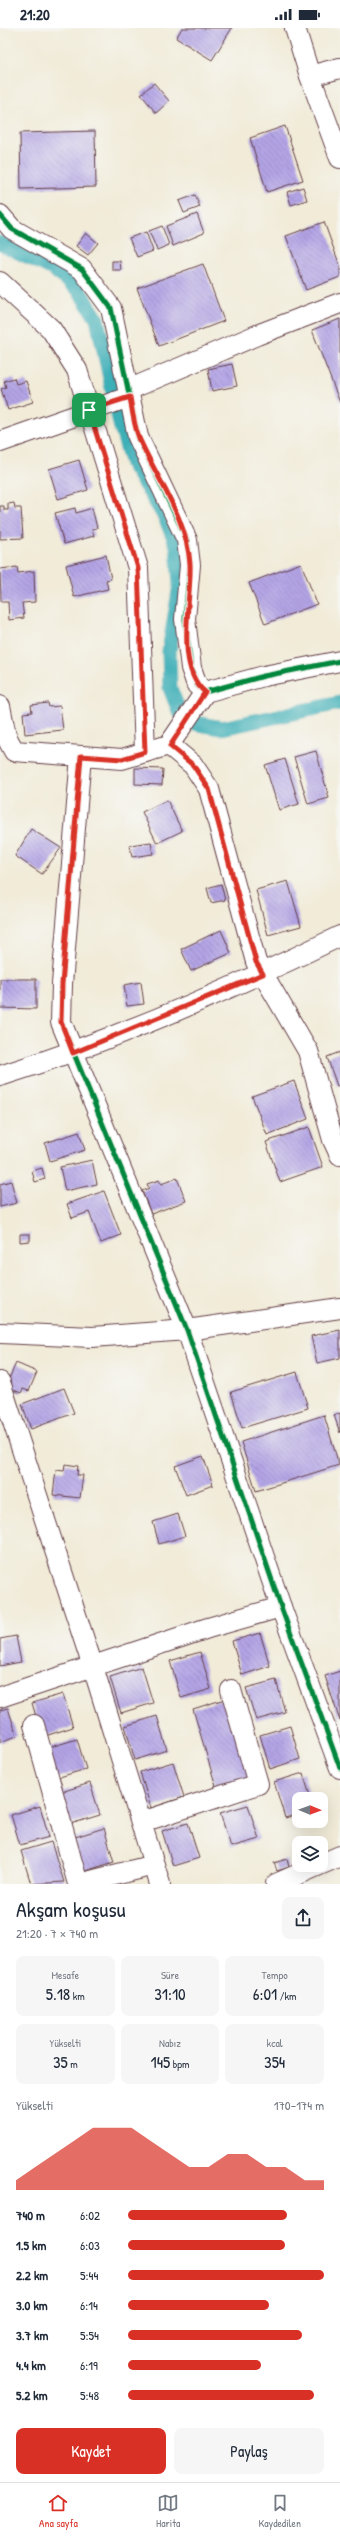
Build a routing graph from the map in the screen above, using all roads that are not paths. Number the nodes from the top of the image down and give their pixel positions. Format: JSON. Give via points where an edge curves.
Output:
{"nodes":[{"id":1,"x":295,"y":28,"type":"edge"},
{"id":2,"x":340,"y":68,"type":"edge"},
{"id":3,"x":310,"y":76,"type":"junction"},
{"id":4,"x":340,"y":158,"type":"edge"},
{"id":5,"x":0,"y":215,"type":"edge"},
{"id":6,"x":0,"y":282,"type":"edge"},
{"id":7,"x":340,"y":303,"type":"edge"},
{"id":8,"x":123,"y":398,"type":"junction"},
{"id":9,"x":89,"y":410,"type":"junction"},
{"id":10,"x":0,"y":442,"type":"edge"},
{"id":11,"x":340,"y":661,"type":"edge"},
{"id":12,"x":205,"y":692,"type":"junction"},
{"id":13,"x":0,"y":706,"type":"edge"},
{"id":14,"x":170,"y":746,"type":"junction"},
{"id":15,"x":7,"y":751,"type":"edge"},
{"id":16,"x":145,"y":752,"type":"junction"},
{"id":17,"x":81,"y":756,"type":"junction"},
{"id":18,"x":340,"y":936,"type":"edge"},
{"id":19,"x":263,"y":974,"type":"junction"},
{"id":20,"x":73,"y":1053,"type":"junction"},
{"id":21,"x":0,"y":1076,"type":"edge"},
{"id":22,"x":340,"y":1155,"type":"edge"},
{"id":23,"x":340,"y":1308,"type":"edge"},
{"id":24,"x":187,"y":1330,"type":"junction"},
{"id":25,"x":0,"y":1333,"type":"edge"},
{"id":26,"x":0,"y":1382,"type":"edge"},
{"id":27,"x":280,"y":1607,"type":"junction"},
{"id":28,"x":93,"y":1667,"type":"junction"},
{"id":29,"x":231,"y":1690,"type":"dead end"},
{"id":30,"x":0,"y":1697,"type":"edge"},
{"id":31,"x":34,"y":1725,"type":"dead end"},
{"id":32,"x":340,"y":1768,"type":"edge"},
{"id":33,"x":142,"y":1822,"type":"junction"},
{"id":34,"x":340,"y":1856,"type":"edge"},
{"id":35,"x":154,"y":1865,"type":"junction"},
{"id":36,"x":78,"y":1884,"type":"edge"},
{"id":37,"x":160,"y":1884,"type":"edge"},
{"id":38,"x":276,"y":1884,"type":"edge"}],
"edges":[{"from":1,"to":3,"type":"street"},
{"from":2,"to":3,"type":"street"},
{"from":3,"to":4,"type":"street"},
{"from":5,"to":8,"type":"street","via":[[12,229],[82,269],[111,308]]},
{"from":6,"to":9,"type":"street","via":[[51,329],[77,370]]},
{"from":7,"to":8,"type":"street","via":[[257,335]]},
{"from":8,"to":9,"type":"street"},
{"from":8,"to":12,"type":"street","via":[[138,437],[187,540],[190,565],[185,619],[190,668],[197,685]]},
{"from":9,"to":10,"type":"street"},
{"from":9,"to":16,"type":"street","via":[[138,568]]},
{"from":11,"to":12,"type":"street","via":[[264,676]]},
{"from":12,"to":14,"type":"street"},
{"from":13,"to":15,"type":"street"},
{"from":14,"to":16,"type":"street"},
{"from":14,"to":19,"type":"street","via":[[193,765],[209,789],[256,962]]},
{"from":15,"to":17,"type":"street"},
{"from":16,"to":17,"type":"street","via":[[122,759]]},
{"from":17,"to":20,"type":"street","via":[[62,984],[61,1022]]},
{"from":18,"to":19,"type":"street"},
{"from":19,"to":20,"type":"street"},
{"from":19,"to":22,"type":"street","via":[[308,1051],[333,1140]]},
{"from":20,"to":21,"type":"street"},
{"from":20,"to":24,"type":"street"},
{"from":23,"to":24,"type":"street"},
{"from":24,"to":25,"type":"street","via":[[92,1337]]},
{"from":24,"to":27,"type":"street"},
{"from":26,"to":28,"type":"street"},
{"from":27,"to":28,"type":"street"},
{"from":27,"to":32,"type":"street"},
{"from":28,"to":30,"type":"street"},
{"from":28,"to":33,"type":"street"},
{"from":29,"to":33,"type":"street","via":[[258,1784]]},
{"from":31,"to":36,"type":"street"},
{"from":33,"to":35,"type":"street"},
{"from":34,"to":38,"type":"street"},
{"from":35,"to":36,"type":"street"},
{"from":35,"to":37,"type":"street"}]}
